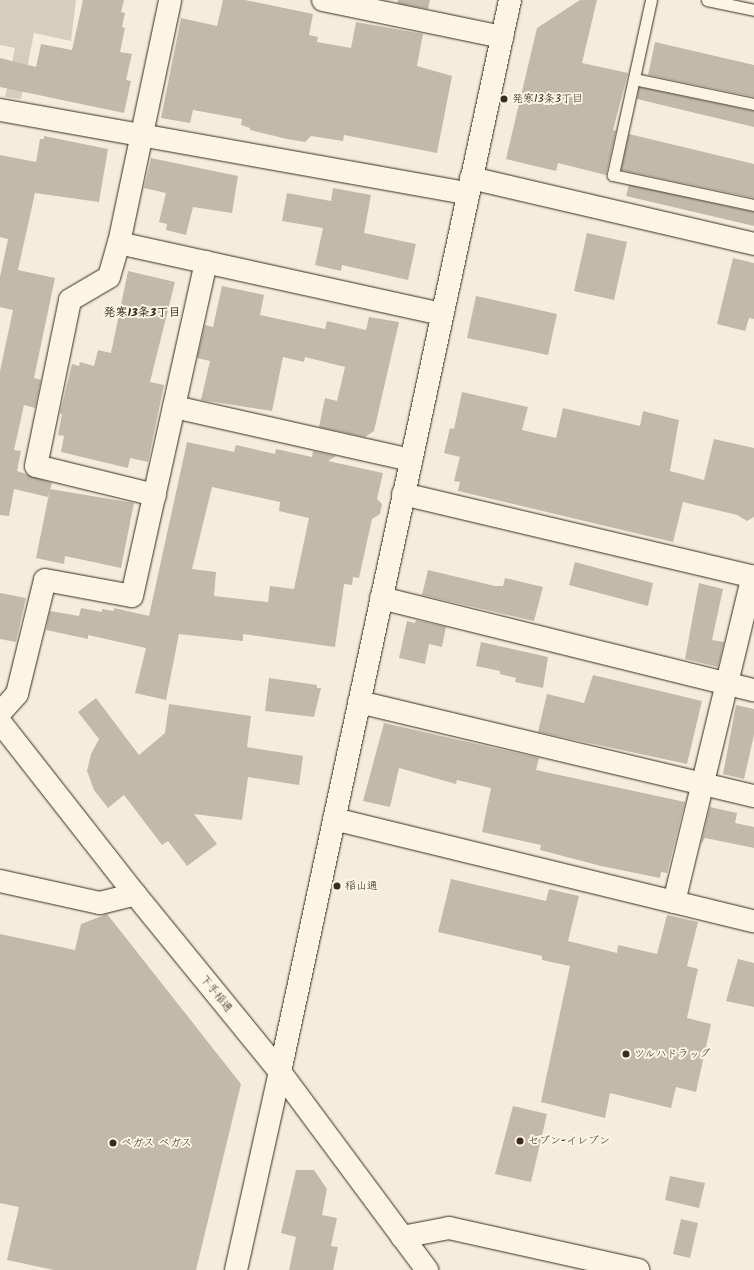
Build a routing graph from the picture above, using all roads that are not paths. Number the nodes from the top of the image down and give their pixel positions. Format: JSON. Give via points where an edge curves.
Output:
{"nodes":[{"id":1,"x":170,"y":0,"type":"edge"},
{"id":2,"x":323,"y":0,"type":"edge"},
{"id":3,"x":510,"y":0,"type":"edge"},
{"id":4,"x":650,"y":0,"type":"edge"},
{"id":5,"x":707,"y":0,"type":"edge"},
{"id":6,"x":378,"y":6,"type":"edge"},
{"id":7,"x":754,"y":10,"type":"edge"},
{"id":8,"x":502,"y":37,"type":"junction"},
{"id":9,"x":634,"y":79,"type":"junction"},
{"id":10,"x":754,"y":104,"type":"edge"},
{"id":11,"x":0,"y":110,"type":"edge"},
{"id":12,"x":142,"y":136,"type":"junction"},
{"id":13,"x":469,"y":185,"type":"junction"},
{"id":14,"x":754,"y":205,"type":"edge"},
{"id":15,"x":119,"y":243,"type":"junction"},
{"id":16,"x":754,"y":244,"type":"edge"},
{"id":17,"x":206,"y":262,"type":"junction"},
{"id":18,"x":442,"y":314,"type":"junction"},
{"id":19,"x":174,"y":406,"type":"junction"},
{"id":20,"x":411,"y":460,"type":"junction"},
{"id":21,"x":403,"y":494,"type":"junction"},
{"id":22,"x":155,"y":495,"type":"junction"},
{"id":23,"x":753,"y":576,"type":"edge"},
{"id":24,"x":381,"y":598,"type":"junction"},
{"id":25,"x":728,"y":684,"type":"junction"},
{"id":26,"x":754,"y":690,"type":"edge"},
{"id":27,"x":359,"y":702,"type":"junction"},
{"id":28,"x":0,"y":713,"type":"edge"},
{"id":29,"x":0,"y":722,"type":"edge"},
{"id":30,"x":701,"y":784,"type":"junction"},
{"id":31,"x":754,"y":796,"type":"edge"},
{"id":32,"x":334,"y":818,"type":"junction"},
{"id":33,"x":0,"y":881,"type":"edge"},
{"id":34,"x":135,"y":894,"type":"junction"},
{"id":35,"x":674,"y":902,"type":"junction"},
{"id":36,"x":754,"y":921,"type":"edge"},
{"id":37,"x":280,"y":1072,"type":"junction"},
{"id":38,"x":402,"y":1237,"type":"junction"},
{"id":39,"x":236,"y":1270,"type":"edge"},
{"id":40,"x":427,"y":1270,"type":"edge"},
{"id":41,"x":638,"y":1270,"type":"edge"}],
"edges":[{"from":1,"to":12,"type":"street"},
{"from":2,"to":6,"type":"street"},
{"from":3,"to":8,"type":"street"},
{"from":4,"to":9,"type":"lane"},
{"from":5,"to":7,"type":"lane"},
{"from":6,"to":8,"type":"street"},
{"from":8,"to":13,"type":"street"},
{"from":9,"to":10,"type":"lane"},
{"from":9,"to":14,"type":"lane","via":[[613,175]]},
{"from":11,"to":12,"type":"street"},
{"from":12,"to":13,"type":"street"},
{"from":12,"to":15,"type":"street"},
{"from":13,"to":16,"type":"street"},
{"from":13,"to":18,"type":"street"},
{"from":15,"to":17,"type":"street"},
{"from":15,"to":22,"type":"street","via":[[109,278],[70,300],[36,466]]},
{"from":17,"to":18,"type":"street"},
{"from":17,"to":19,"type":"street"},
{"from":18,"to":20,"type":"street"},
{"from":19,"to":20,"type":"street"},
{"from":19,"to":22,"type":"street"},
{"from":20,"to":21,"type":"street"},
{"from":21,"to":23,"type":"street"},
{"from":21,"to":24,"type":"street"},
{"from":22,"to":28,"type":"street","via":[[132,596],[45,580],[17,694]]},
{"from":23,"to":25,"type":"street"},
{"from":24,"to":25,"type":"street"},
{"from":24,"to":27,"type":"street"},
{"from":25,"to":26,"type":"street"},
{"from":25,"to":30,"type":"street"},
{"from":27,"to":30,"type":"street"},
{"from":27,"to":32,"type":"street"},
{"from":29,"to":34,"type":"street","name":"下手稲通"},
{"from":30,"to":31,"type":"street"},
{"from":30,"to":35,"type":"street"},
{"from":32,"to":35,"type":"street"},
{"from":32,"to":37,"type":"street"},
{"from":33,"to":34,"type":"street","via":[[100,903]]},
{"from":34,"to":37,"type":"street","name":"下手稲通"},
{"from":35,"to":36,"type":"street"},
{"from":37,"to":38,"type":"street","name":"下手稲通"},
{"from":37,"to":39,"type":"street"},
{"from":38,"to":40,"type":"street","name":"下手稲通"},
{"from":38,"to":41,"type":"street","via":[[449,1228]]}]}
